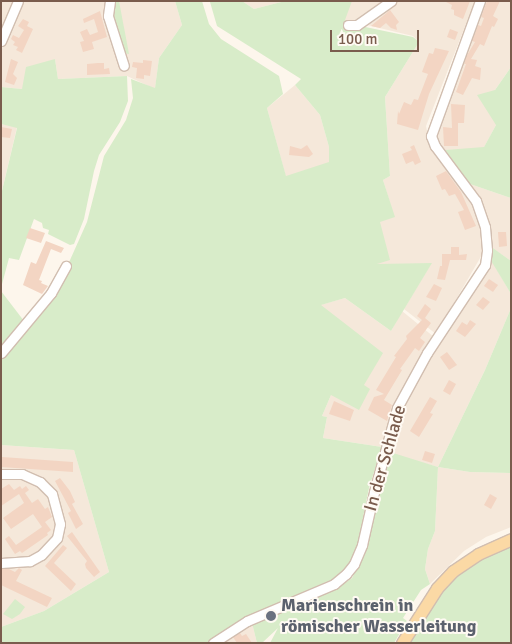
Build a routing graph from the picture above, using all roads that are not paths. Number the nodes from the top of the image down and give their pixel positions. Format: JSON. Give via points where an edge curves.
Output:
{"nodes":[{"id":1,"x":18,"y":1,"type":"edge"},
{"id":2,"x":110,"y":1,"type":"edge"},
{"id":3,"x":391,"y":1,"type":"edge"},
{"id":4,"x":480,"y":1,"type":"edge"},
{"id":5,"x":348,"y":25,"type":"dead end"},
{"id":6,"x":1,"y":41,"type":"edge"},
{"id":7,"x":124,"y":66,"type":"dead end"},
{"id":8,"x":66,"y":266,"type":"dead end"},
{"id":9,"x":1,"y":353,"type":"edge"},
{"id":10,"x":1,"y":474,"type":"edge"},
{"id":11,"x":511,"y":540,"type":"edge"},
{"id":12,"x":1,"y":563,"type":"edge"},
{"id":13,"x":213,"y":643,"type":"edge"},
{"id":14,"x":402,"y":643,"type":"edge"}],
"edges":[{"from":1,"to":6,"type":"street"},
{"from":2,"to":7,"type":"street","via":[[108,16]]},
{"from":3,"to":5,"type":"street","via":[[356,25]]},
{"from":4,"to":13,"type":"street","name":"In der Schlade","via":[[431,136],[476,201],[485,227],[485,265],[427,353],[397,408],[362,545],[354,564],[334,584],[247,621]]},
{"from":8,"to":9,"type":"street","via":[[51,293]]},
{"from":10,"to":12,"type":"street","via":[[22,474],[40,482],[52,494],[60,524],[57,538],[41,555],[30,561]]},
{"from":11,"to":14,"type":"main road","via":[[478,554],[453,571],[437,588]]}]}
